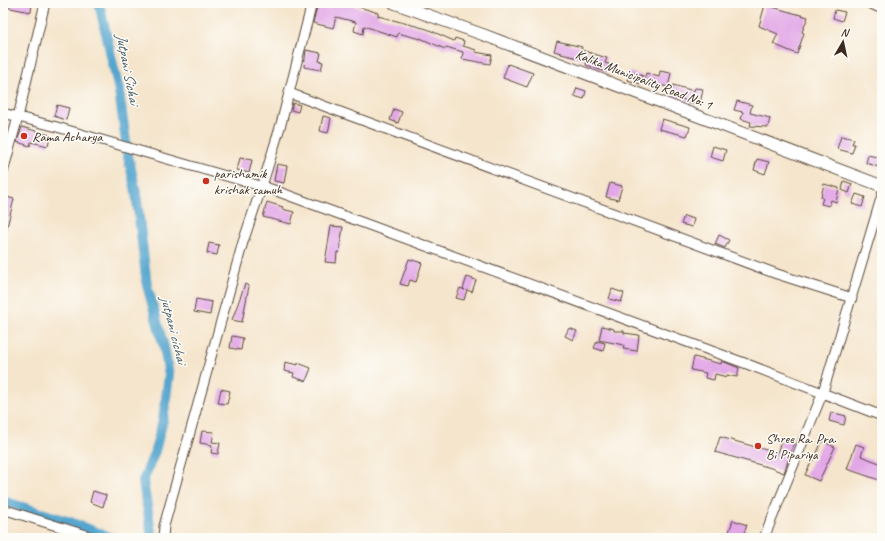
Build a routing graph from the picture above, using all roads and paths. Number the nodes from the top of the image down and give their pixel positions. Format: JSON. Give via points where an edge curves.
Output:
{"nodes":[{"id":1,"x":45,"y":3,"type":"edge"},
{"id":2,"x":312,"y":3,"type":"edge"},
{"id":3,"x":394,"y":3,"type":"edge"},
{"id":4,"x":869,"y":3,"type":"edge"},
{"id":5,"x":882,"y":9,"type":"edge"},
{"id":6,"x":289,"y":93,"type":"junction"},
{"id":7,"x":3,"y":113,"type":"edge"},
{"id":8,"x":18,"y":117,"type":"junction"},
{"id":9,"x":3,"y":172,"type":"edge"},
{"id":10,"x":262,"y":186,"type":"junction"},
{"id":11,"x":882,"y":186,"type":"edge"},
{"id":12,"x":882,"y":195,"type":"edge"},
{"id":13,"x":852,"y":298,"type":"junction"},
{"id":14,"x":823,"y":392,"type":"junction"},
{"id":15,"x":882,"y":416,"type":"edge"},
{"id":16,"x":3,"y":509,"type":"edge"},
{"id":17,"x":94,"y":538,"type":"edge"},
{"id":18,"x":163,"y":538,"type":"edge"},
{"id":19,"x":764,"y":538,"type":"edge"}],
"edges":[{"from":1,"to":8,"type":"street"},
{"from":2,"to":6,"type":"street"},
{"from":3,"to":11,"type":"street","name":"Kalika Municipality Road No: 1"},
{"from":4,"to":5,"type":"street"},
{"from":6,"to":10,"type":"street"},
{"from":6,"to":13,"type":"street","via":[[777,274]]},
{"from":7,"to":8,"type":"street"},
{"from":8,"to":9,"type":"street"},
{"from":8,"to":10,"type":"street"},
{"from":10,"to":14,"type":"street"},
{"from":10,"to":18,"type":"street","via":[[243,242],[192,423]]},
{"from":12,"to":13,"type":"street"},
{"from":13,"to":14,"type":"street"},
{"from":14,"to":15,"type":"street"},
{"from":14,"to":19,"type":"street"},
{"from":16,"to":17,"type":"street"}]}
